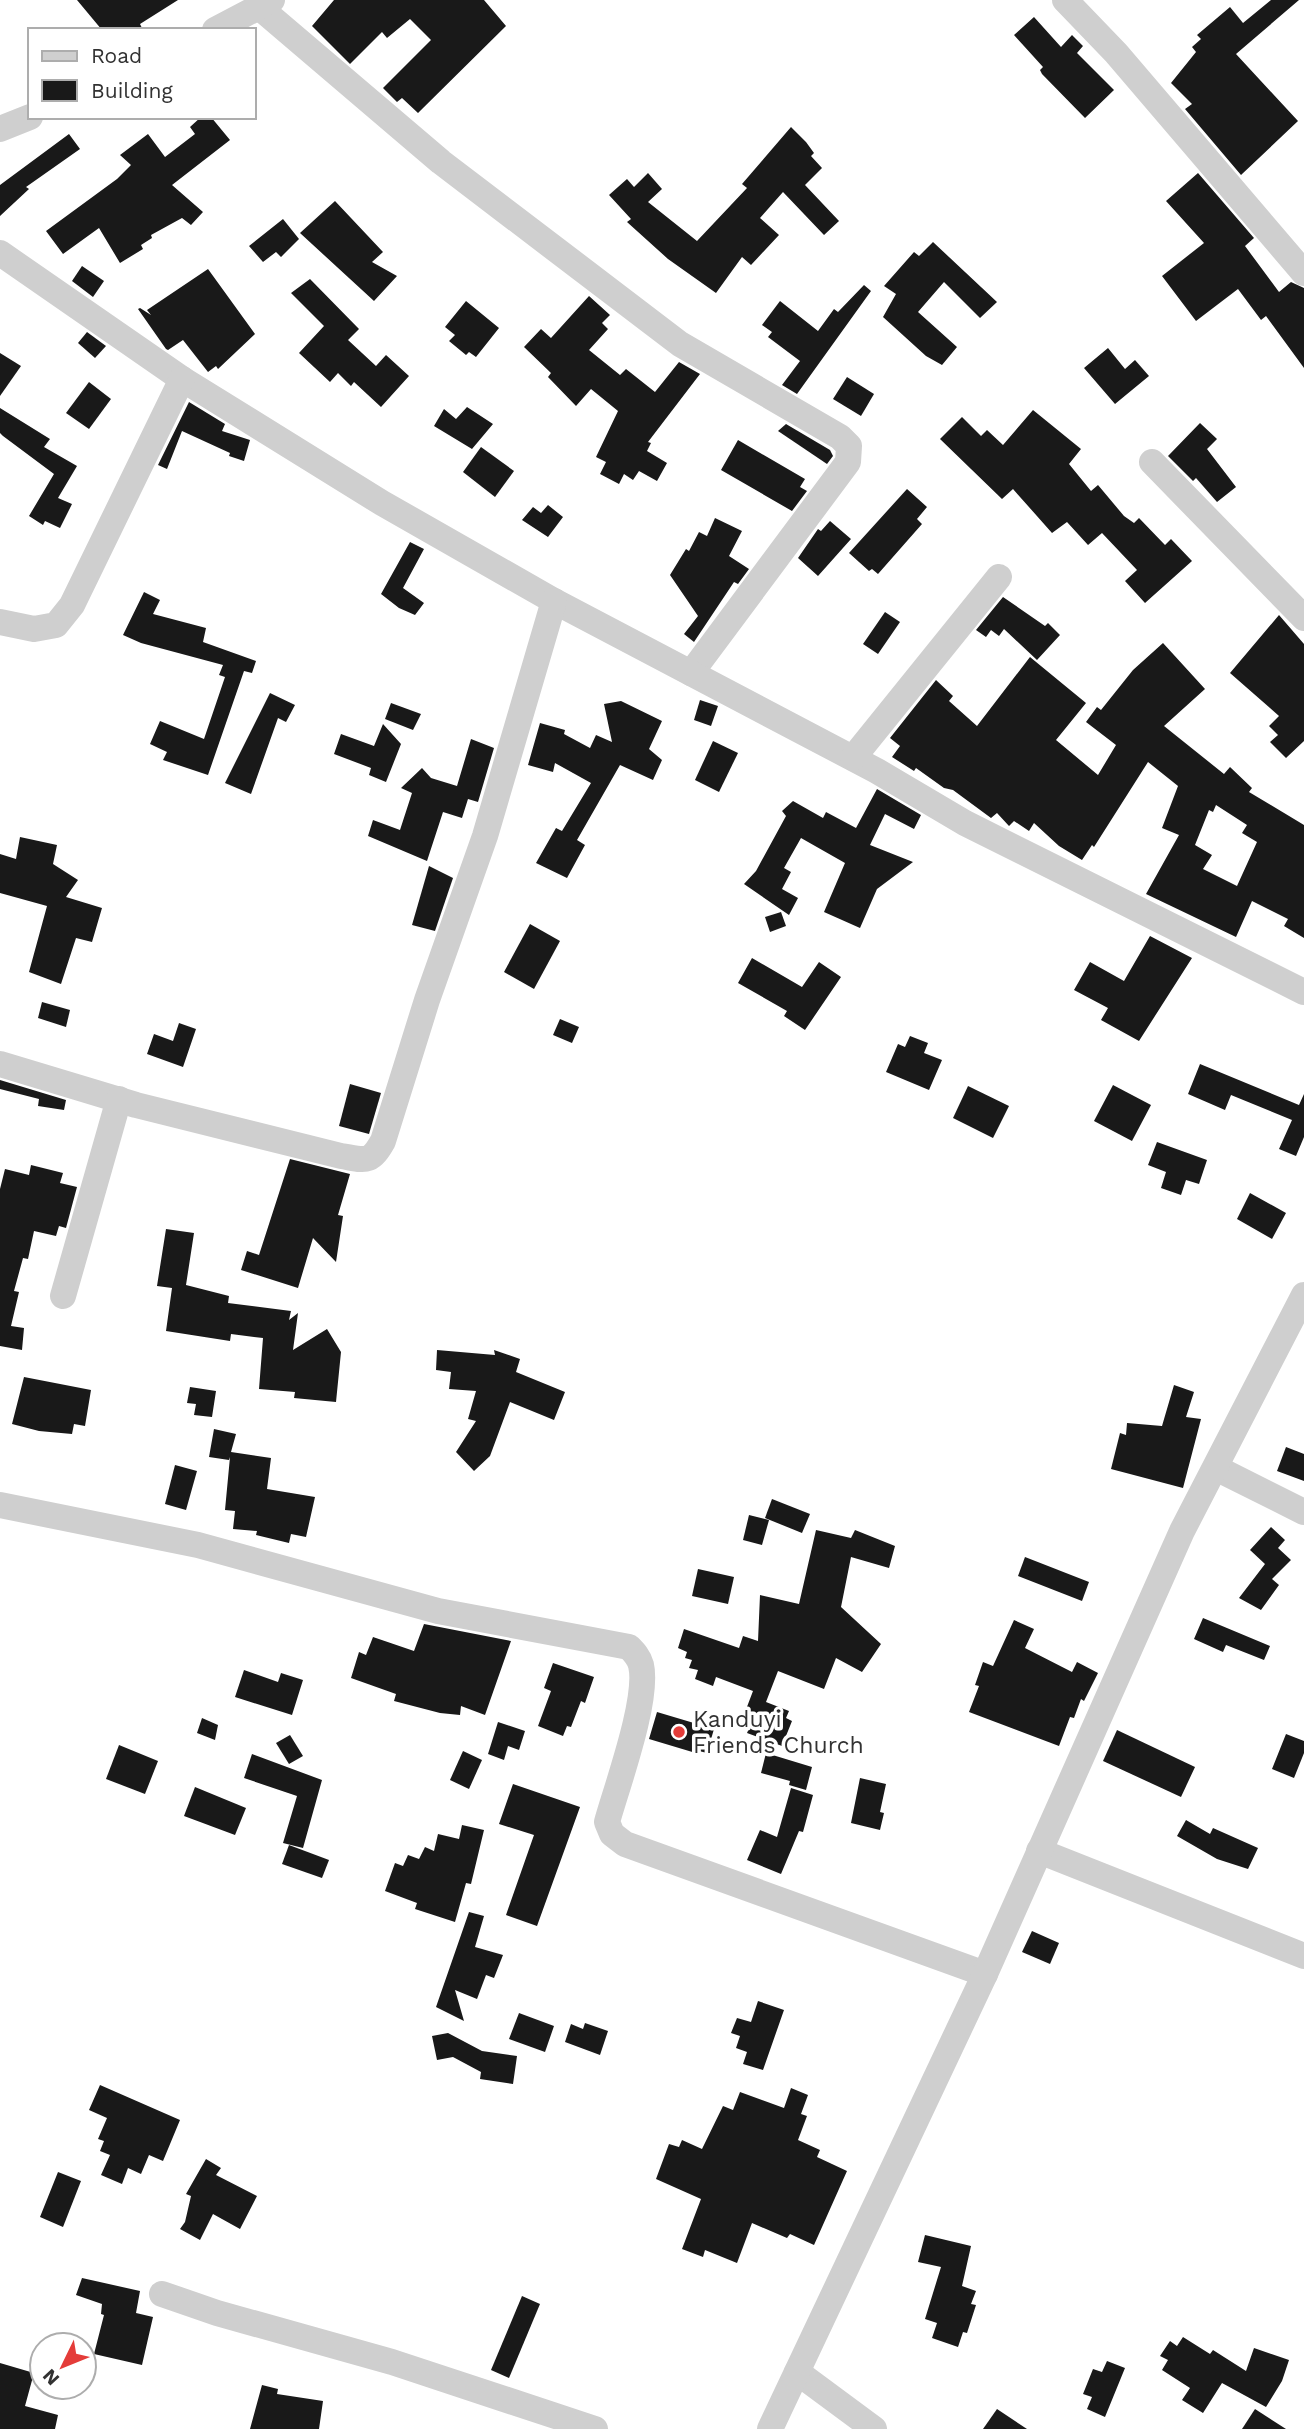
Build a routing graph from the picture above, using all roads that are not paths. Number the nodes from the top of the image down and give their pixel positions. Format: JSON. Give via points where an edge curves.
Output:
{"nodes":[{"id":1,"x":1065,"y":0,"type":"edge"},
{"id":2,"x":266,"y":4,"type":"edge"},
{"id":3,"x":219,"y":28,"type":"edge"},
{"id":4,"x":28,"y":118,"type":"edge"},
{"id":5,"x":0,"y":129,"type":"edge"},
{"id":6,"x":0,"y":253,"type":"edge"},
{"id":7,"x":1304,"y":273,"type":"edge"},
{"id":8,"x":182,"y":379,"type":"junction"},
{"id":9,"x":1152,"y":461,"type":"dead end"},
{"id":10,"x":999,"y":577,"type":"dead end"},
{"id":11,"x":554,"y":601,"type":"junction"},
{"id":12,"x":1304,"y":618,"type":"edge"},
{"id":13,"x":0,"y":622,"type":"edge"},
{"id":14,"x":691,"y":673,"type":"junction"},
{"id":15,"x":853,"y":758,"type":"junction"},
{"id":16,"x":1304,"y":992,"type":"edge"},
{"id":17,"x":0,"y":1064,"type":"edge"},
{"id":18,"x":119,"y":1099,"type":"junction"},
{"id":19,"x":1304,"y":1295,"type":"edge"},
{"id":20,"x":63,"y":1296,"type":"dead end"},
{"id":21,"x":1216,"y":1468,"type":"junction"},
{"id":22,"x":0,"y":1505,"type":"edge"},
{"id":23,"x":1304,"y":1512,"type":"edge"},
{"id":24,"x":1039,"y":1852,"type":"junction"},
{"id":25,"x":1304,"y":1956,"type":"edge"},
{"id":26,"x":985,"y":1974,"type":"junction"},
{"id":27,"x":162,"y":2294,"type":"dead end"},
{"id":28,"x":797,"y":2372,"type":"junction"},
{"id":29,"x":595,"y":2429,"type":"edge"},
{"id":30,"x":770,"y":2429,"type":"edge"},
{"id":31,"x":874,"y":2429,"type":"edge"}],
"edges":[{"from":1,"to":7,"type":"street"},
{"from":2,"to":3,"type":"street"},
{"from":2,"to":14,"type":"street","via":[[441,162],[680,344],[841,437],[849,446],[848,462]]},
{"from":4,"to":5,"type":"street"},
{"from":6,"to":8,"type":"street"},
{"from":8,"to":11,"type":"street","via":[[382,503]]},
{"from":8,"to":13,"type":"street","via":[[72,605],[56,625],[34,629]]},
{"from":9,"to":12,"type":"street"},
{"from":10,"to":15,"type":"street"},
{"from":11,"to":14,"type":"street"},
{"from":11,"to":18,"type":"street","via":[[485,836],[374,1157],[341,1156]]},
{"from":14,"to":15,"type":"street"},
{"from":15,"to":16,"type":"street","via":[[965,823]]},
{"from":17,"to":18,"type":"street"},
{"from":18,"to":20,"type":"street"},
{"from":19,"to":21,"type":"street"},
{"from":21,"to":23,"type":"street"},
{"from":21,"to":24,"type":"street","via":[[1182,1531]]},
{"from":22,"to":26,"type":"street","via":[[198,1545],[438,1611],[629,1647],[642,1675],[634,1727],[607,1822],[612,1834],[625,1844]]},
{"from":24,"to":25,"type":"street"},
{"from":24,"to":26,"type":"street"},
{"from":26,"to":28,"type":"street"},
{"from":27,"to":29,"type":"street","via":[[392,2362]]},
{"from":28,"to":30,"type":"street"},
{"from":28,"to":31,"type":"street"}]}
